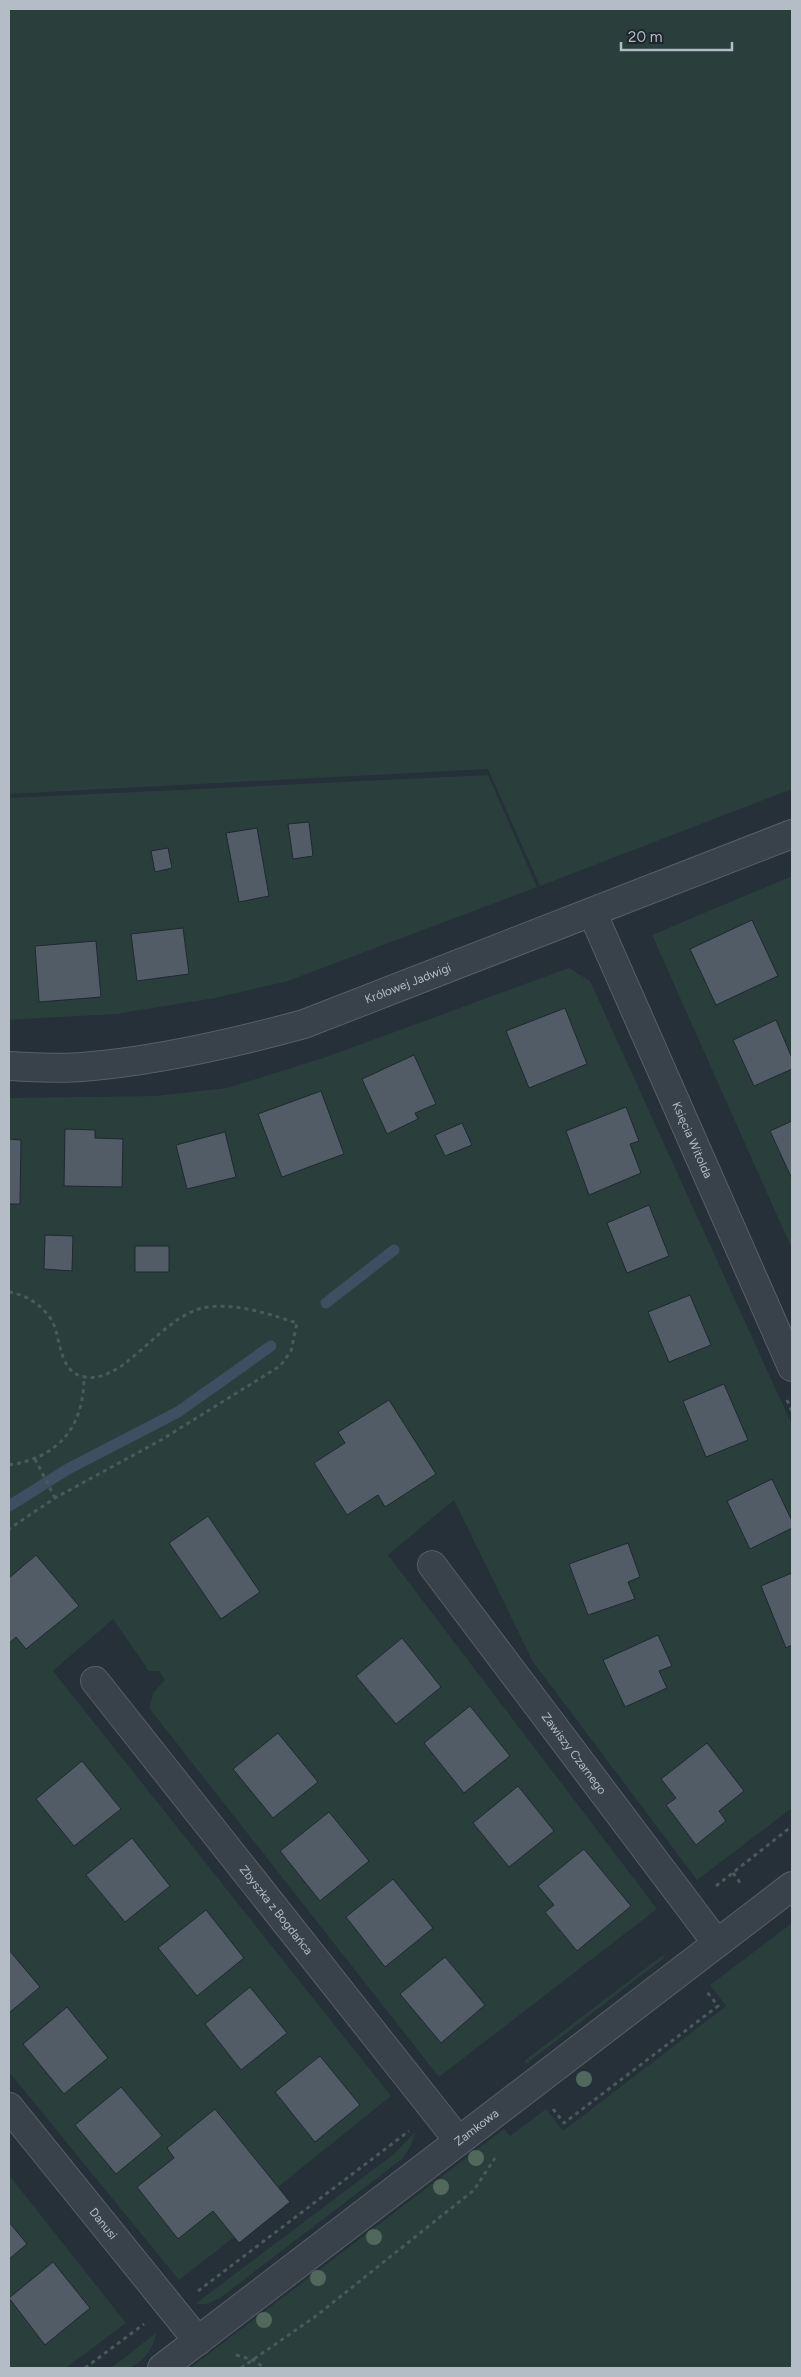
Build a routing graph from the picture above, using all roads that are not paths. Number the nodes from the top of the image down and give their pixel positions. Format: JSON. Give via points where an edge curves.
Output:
{"nodes":[{"id":1,"x":792,"y":834,"type":"edge"},
{"id":2,"x":592,"y":912,"type":"junction"},
{"id":3,"x":9,"y":1066,"type":"edge"},
{"id":4,"x":792,"y":1367,"type":"edge"},
{"id":5,"x":432,"y":1565,"type":"dead end"},
{"id":6,"x":95,"y":1682,"type":"dead end"},
{"id":7,"x":792,"y":1886,"type":"edge"},
{"id":8,"x":716,"y":1942,"type":"junction"},
{"id":9,"x":9,"y":2107,"type":"edge"},
{"id":10,"x":458,"y":2140,"type":"junction"},
{"id":11,"x":198,"y":2341,"type":"junction"},
{"id":12,"x":162,"y":2368,"type":"edge"}],
"edges":[{"from":1,"to":2,"type":"street","name":"Królowej Jadwigi"},
{"from":2,"to":3,"type":"street","name":"Królowej Jadwigi","via":[[304,1024],[238,1042],[80,1068]]},
{"from":2,"to":4,"type":"street","name":"Księcia Witolda"},
{"from":5,"to":8,"type":"street","name":"Zawiszy Czarnego"},
{"from":6,"to":10,"type":"street","name":"Zbyszka z Bogdańca"},
{"from":7,"to":8,"type":"street","name":"Zamkowa"},
{"from":8,"to":10,"type":"street","name":"Zamkowa"},
{"from":9,"to":11,"type":"street","name":"Danusi"},
{"from":10,"to":11,"type":"street","name":"Zamkowa"},
{"from":11,"to":12,"type":"street","name":"Zamkowa"}]}
